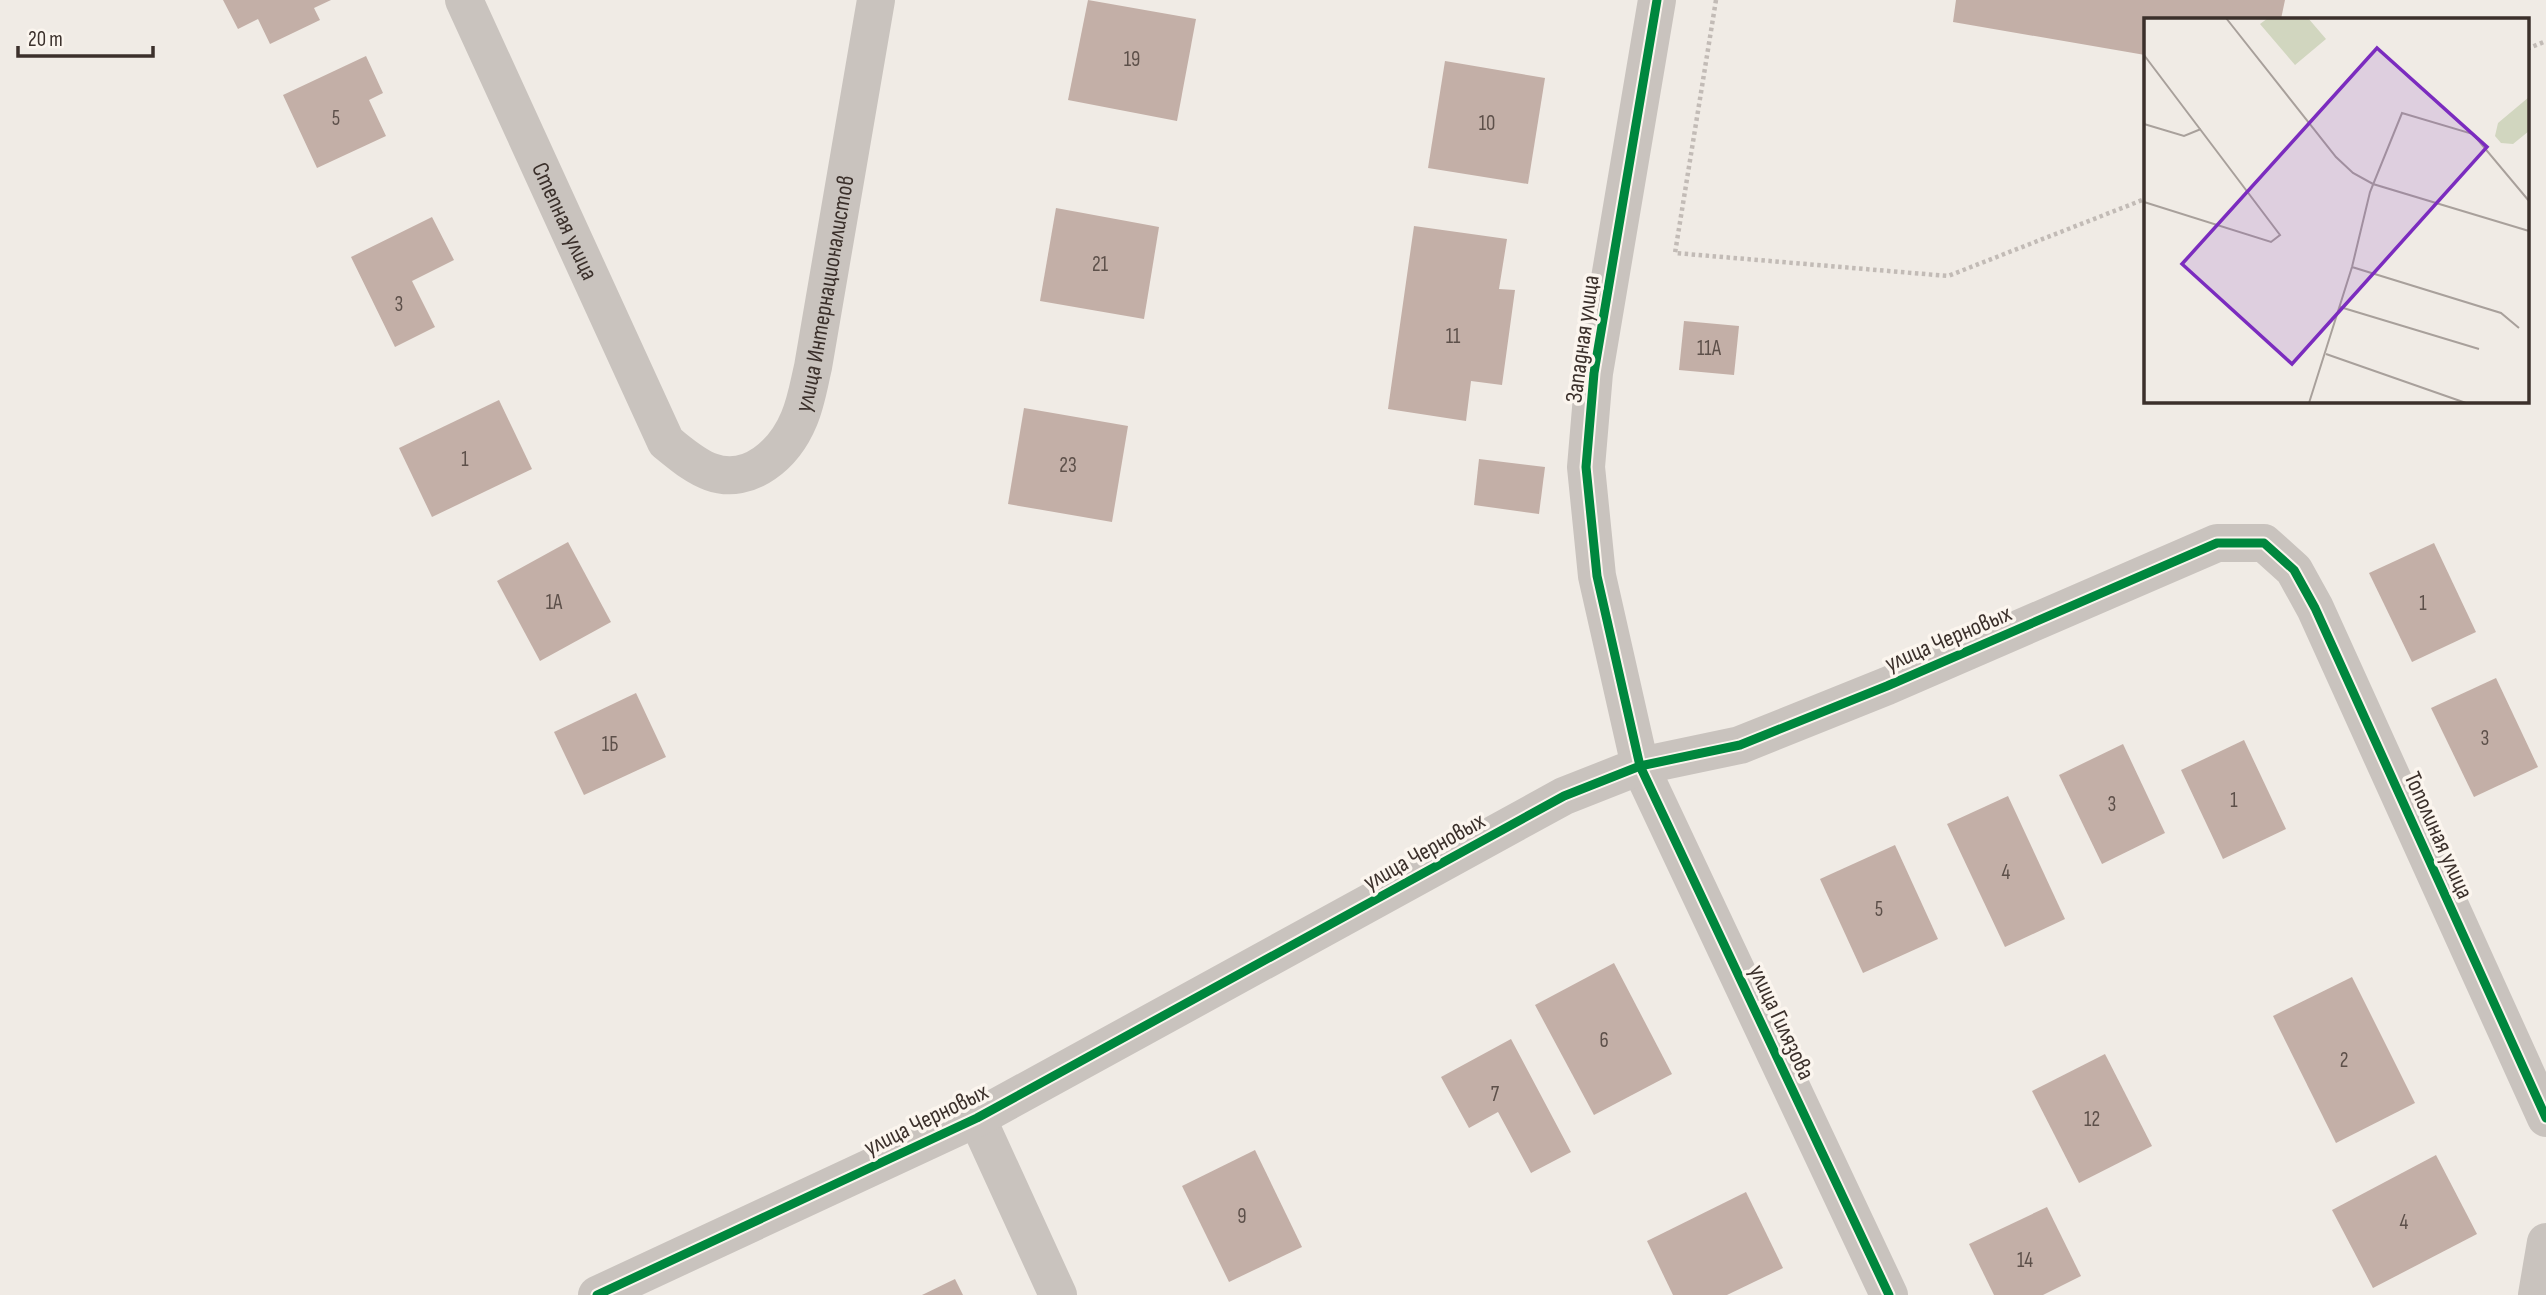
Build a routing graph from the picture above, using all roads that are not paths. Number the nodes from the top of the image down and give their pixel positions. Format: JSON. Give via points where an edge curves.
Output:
{"nodes":[{"id":1,"x":464,"y":0,"type":"edge"},
{"id":2,"x":876,"y":0,"type":"edge"},
{"id":3,"x":1657,"y":0,"type":"edge"},
{"id":4,"x":667,"y":442,"type":"joint"},
{"id":5,"x":2294,"y":570,"type":"joint"},
{"id":6,"x":1640,"y":766,"type":"junction"},
{"id":7,"x":977,"y":1118,"type":"junction"},
{"id":8,"x":2546,"y":1118,"type":"edge"},
{"id":9,"x":2546,"y":1242,"type":"edge"},
{"id":10,"x":649,"y":1284,"type":"edge"},
{"id":11,"x":597,"y":1295,"type":"edge"},
{"id":12,"x":1058,"y":1295,"type":"edge"},
{"id":13,"x":1889,"y":1295,"type":"edge"},
{"id":14,"x":2537,"y":1295,"type":"edge"}],
"edges":[{"from":1,"to":4,"type":"street","name":"Степная улица"},
{"from":2,"to":4,"type":"street","name":"улица Интернационалистов","via":[[813,367],[799,419],[785,444],[764,466],[737,476],[711,472]]},
{"from":3,"to":6,"type":"street","name":"Западная улица","via":[[1594,373],[1586,467],[1597,576]]},
{"from":5,"to":6,"type":"street","name":"улица Черновых","via":[[2264,543],[2217,543],[1740,745]]},
{"from":5,"to":8,"type":"street","name":"Тополиная улица"},
{"from":6,"to":7,"type":"street","name":"улица Черновых","via":[[1564,796]]},
{"from":6,"to":13,"type":"street","name":"улица Гилязова"},
{"from":7,"to":10,"type":"street","name":"улица Черновых"},
{"from":7,"to":12,"type":"street"},
{"from":9,"to":14,"type":"street"},
{"from":10,"to":11,"type":"street","name":"улица Черновых"}]}
